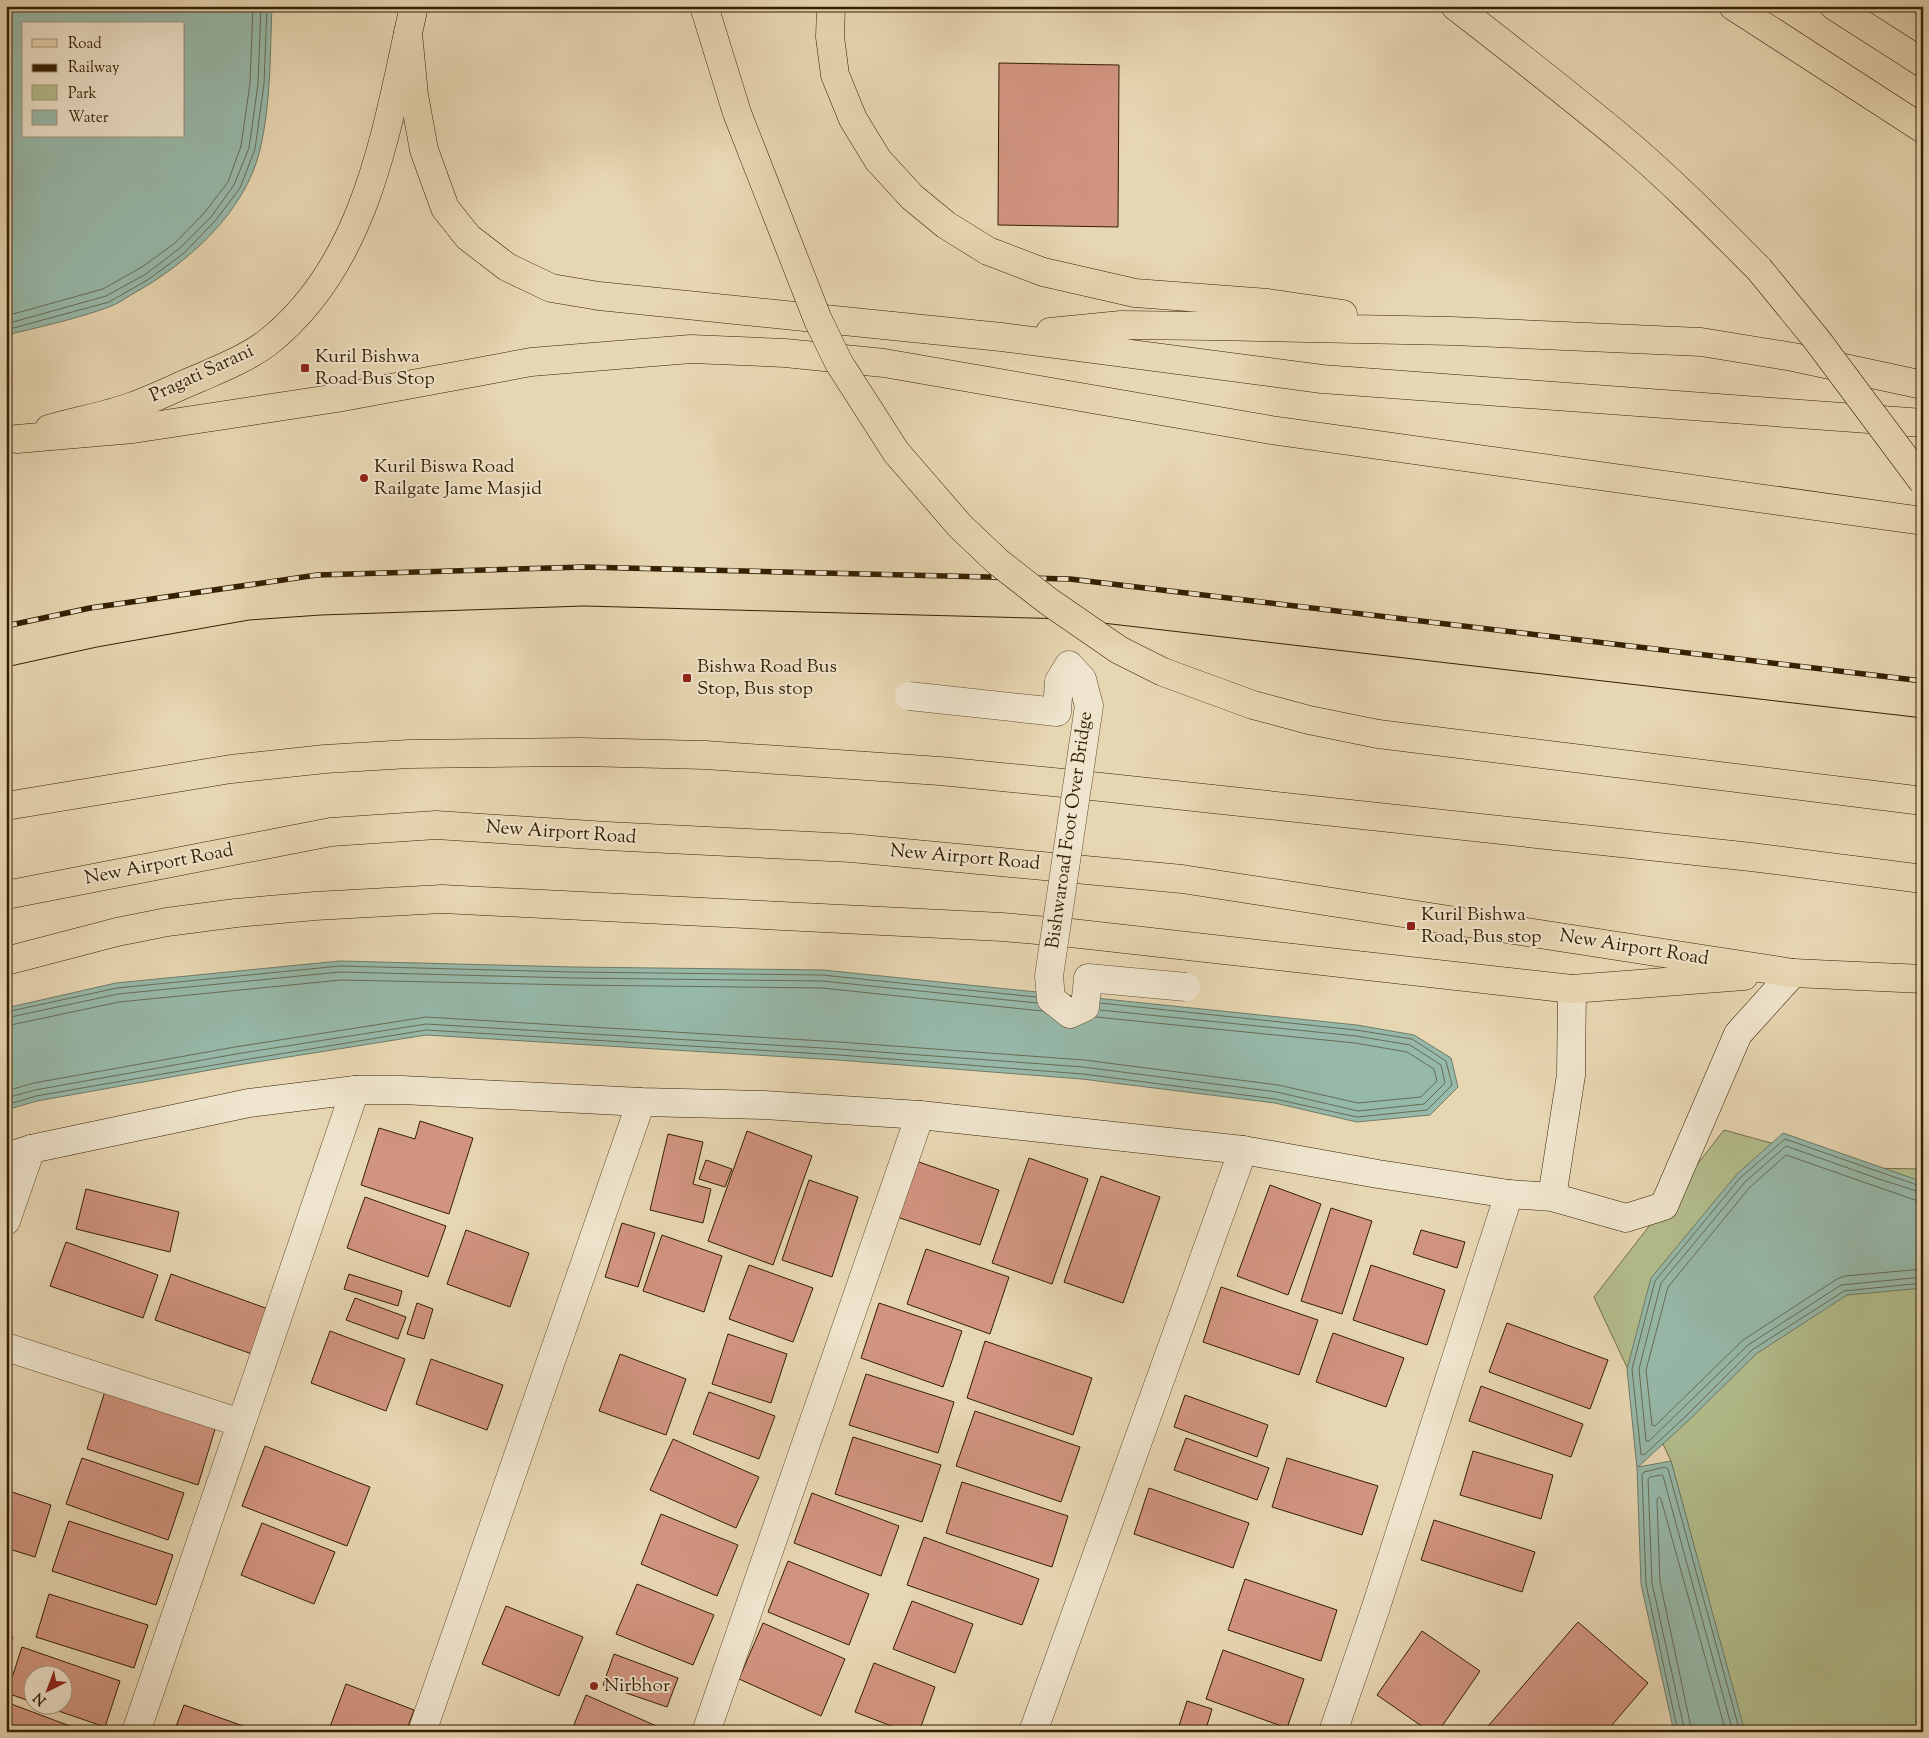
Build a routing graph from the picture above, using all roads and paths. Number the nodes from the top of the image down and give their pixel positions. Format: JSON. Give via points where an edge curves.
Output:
{"nodes":[{"id":1,"x":405,"y":6,"type":"edge"},
{"id":2,"x":414,"y":6,"type":"edge"},
{"id":3,"x":704,"y":6,"type":"edge"},
{"id":4,"x":831,"y":6,"type":"edge"},
{"id":5,"x":1455,"y":6,"type":"edge"},
{"id":6,"x":1733,"y":6,"type":"edge"},
{"id":7,"x":1834,"y":6,"type":"edge"},
{"id":8,"x":408,"y":33,"type":"junction"},
{"id":9,"x":1923,"y":63,"type":"edge"},
{"id":10,"x":1923,"y":129,"type":"edge"},
{"id":11,"x":1452,"y":331,"type":"junction"},
{"id":12,"x":1001,"y":337,"type":"junction"},
{"id":13,"x":1923,"y":385,"type":"edge"},
{"id":14,"x":1923,"y":423,"type":"edge"},
{"id":15,"x":12,"y":440,"type":"edge"},
{"id":16,"x":1923,"y":482,"type":"edge"},
{"id":17,"x":1923,"y":521,"type":"edge"},
{"id":18,"x":909,"y":696,"type":"dead end"},
{"id":19,"x":1923,"y":801,"type":"edge"},
{"id":20,"x":6,"y":806,"type":"edge"},
{"id":21,"x":1923,"y":879,"type":"edge"},
{"id":22,"x":6,"y":895,"type":"edge"},
{"id":23,"x":6,"y":961,"type":"edge"},
{"id":24,"x":1793,"y":973,"type":"junction"},
{"id":25,"x":1923,"y":979,"type":"edge"},
{"id":26,"x":1186,"y":988,"type":"dead end"},
{"id":27,"x":1572,"y":990,"type":"junction"},
{"id":28,"x":355,"y":1090,"type":"junction"},
{"id":29,"x":641,"y":1102,"type":"junction"},
{"id":30,"x":920,"y":1115,"type":"junction"},
{"id":31,"x":1243,"y":1150,"type":"junction"},
{"id":32,"x":18,"y":1153,"type":"edge"},
{"id":33,"x":1510,"y":1194,"type":"junction"},
{"id":34,"x":1552,"y":1197,"type":"junction"},
{"id":35,"x":6,"y":1221,"type":"edge"},
{"id":36,"x":6,"y":1347,"type":"edge"},
{"id":37,"x":241,"y":1424,"type":"junction"},
{"id":38,"x":1335,"y":1731,"type":"edge"},
{"id":39,"x":136,"y":1732,"type":"edge"},
{"id":40,"x":422,"y":1732,"type":"edge"},
{"id":41,"x":706,"y":1732,"type":"edge"},
{"id":42,"x":1033,"y":1732,"type":"edge"}],
"edges":[{"from":1,"to":8,"type":"main road"},
{"from":2,"to":8,"type":"main road","name":"Pragati Sarani"},
{"from":3,"to":19,"type":"main road","bridge":true,"via":[[737,113],[818,320],[869,412],[896,452],[966,532],[1048,601],[1119,650],[1163,672],[1254,705],[1378,734]]},
{"from":4,"to":11,"type":"main road","via":[[830,37],[835,75],[853,118],[878,160],[912,197],[946,225],[988,251],[1043,272],[1135,292],[1268,303]]},
{"from":5,"to":16,"type":"main road","bridge":true,"via":[[1628,144],[1759,269],[1818,340]]},
{"from":6,"to":10,"type":"main road"},
{"from":7,"to":9,"type":"main road"},
{"from":8,"to":12,"type":"main road","via":[[414,96],[424,150],[446,208],[468,237],[507,267],[550,288],[599,296]]},
{"from":8,"to":15,"type":"main road","name":"Pragati Sarani","via":[[379,155],[363,205],[344,248],[296,316],[266,344],[229,365],[132,406]]},
{"from":11,"to":12,"type":"main road","via":[[1121,326]]},
{"from":11,"to":13,"type":"main road","via":[[1701,342],[1793,357]]},
{"from":12,"to":14,"type":"main road","via":[[1322,379]]},
{"from":15,"to":17,"type":"main road","via":[[132,429],[337,398],[531,362],[691,349],[785,353],[884,363],[1272,430]]},
{"from":18,"to":26,"type":"street","name":"Bishwaroad Foot Over Bridge","bridge":true,"via":[[1056,712],[1059,681],[1069,665],[1082,679],[1089,706],[1049,976],[1051,999],[1070,1014],[1085,1007],[1088,978]]},
{"from":20,"to":21,"type":"main road","via":[[231,769],[325,759],[409,754],[580,752],[705,755],[940,771],[1103,787]]},
{"from":22,"to":24,"type":"main road","name":"New Airport Road","via":[[331,832],[436,825],[851,848],[1182,879]]},
{"from":23,"to":27,"type":"main road","via":[[167,922],[315,906],[442,898],[887,920],[1071,933]]},
{"from":24,"to":25,"type":"main road","name":"New Airport Road"},
{"from":24,"to":27,"type":"main road"},
{"from":24,"to":34,"type":"street","via":[[1738,1034],[1664,1206],[1626,1218]]},
{"from":27,"to":34,"type":"street","via":[[1571,1075]]},
{"from":28,"to":29,"type":"street"},
{"from":28,"to":32,"type":"street","via":[[249,1103]]},
{"from":28,"to":37,"type":"street"},
{"from":29,"to":30,"type":"street","via":[[764,1105]]},
{"from":29,"to":40,"type":"street"},
{"from":30,"to":31,"type":"street"},
{"from":30,"to":41,"type":"street"},
{"from":31,"to":33,"type":"street"},
{"from":31,"to":42,"type":"street"},
{"from":32,"to":35,"type":"street"},
{"from":33,"to":34,"type":"street"},
{"from":33,"to":38,"type":"street"},
{"from":36,"to":37,"type":"street"},
{"from":37,"to":39,"type":"street"}]}
